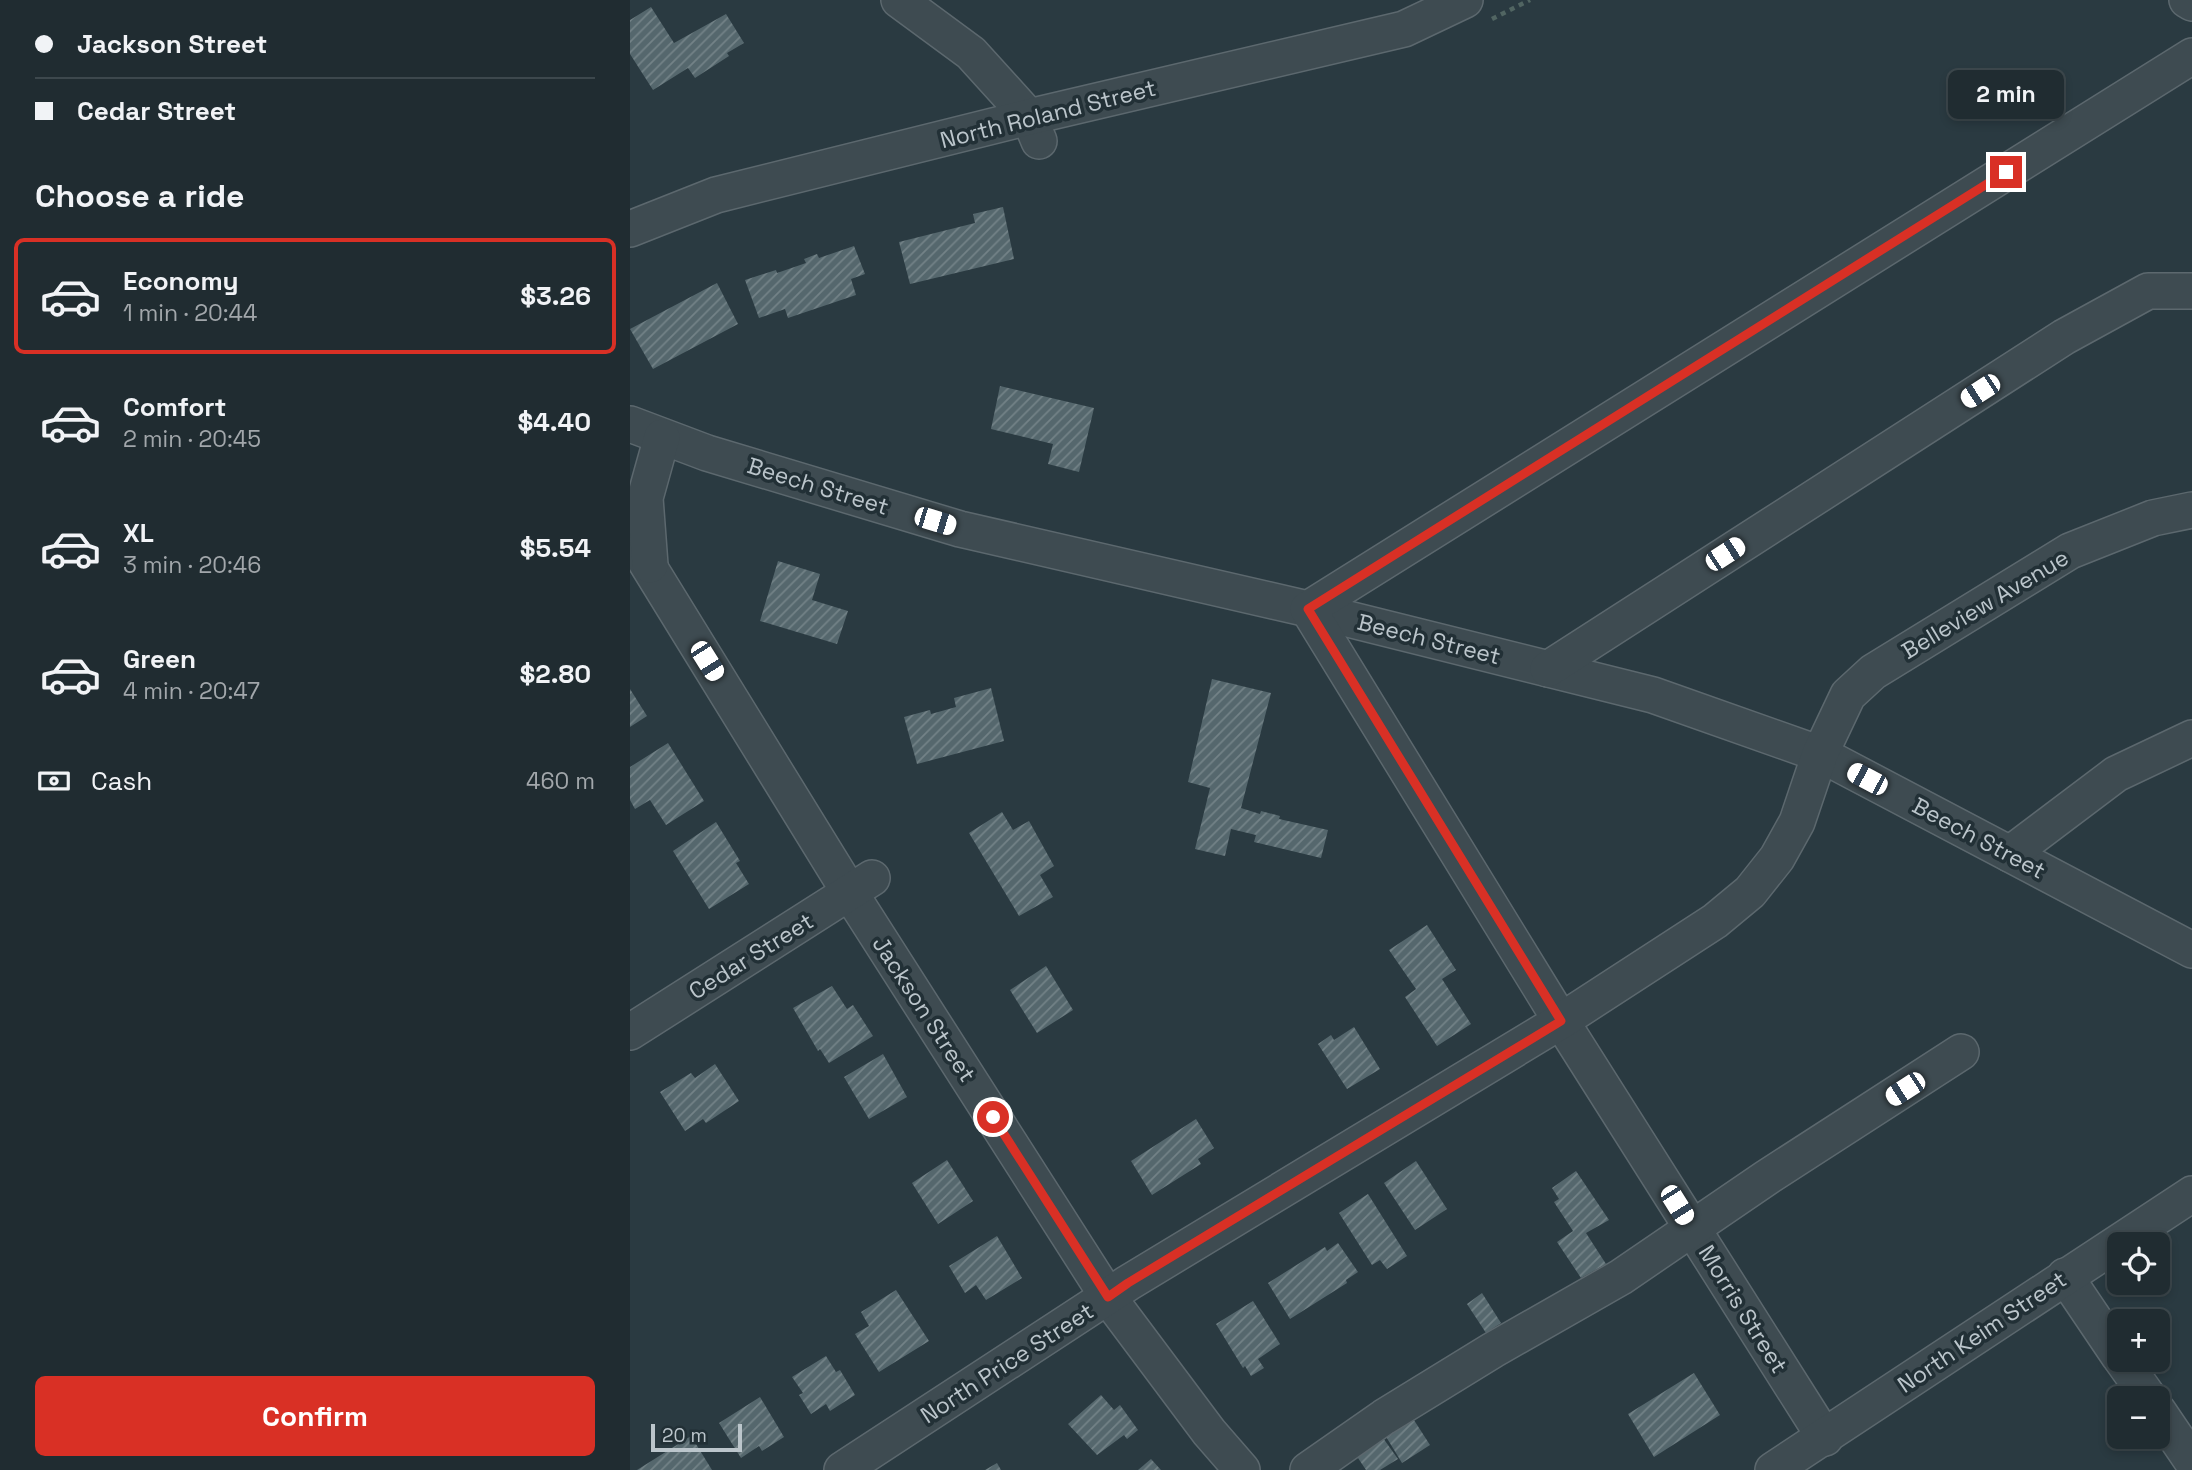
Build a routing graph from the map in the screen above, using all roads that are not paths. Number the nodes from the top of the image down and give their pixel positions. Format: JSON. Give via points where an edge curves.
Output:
{"nodes":[{"id":1,"x":899,"y":0,"type":"edge"},
{"id":2,"x":1465,"y":0,"type":"edge"},
{"id":3,"x":2187,"y":0,"type":"edge"},
{"id":4,"x":2192,"y":3,"type":"edge"},
{"id":5,"x":2192,"y":56,"type":"edge"},
{"id":6,"x":1034,"y":129,"type":"junction"},
{"id":7,"x":630,"y":229,"type":"edge"},
{"id":8,"x":2192,"y":290,"type":"edge"},
{"id":9,"x":630,"y":424,"type":"edge"},
{"id":10,"x":662,"y":438,"type":"junction"},
{"id":11,"x":2192,"y":510,"type":"edge"},
{"id":12,"x":630,"y":536,"type":"edge"},
{"id":13,"x":650,"y":568,"type":"junction"},
{"id":14,"x":1308,"y":609,"type":"junction"},
{"id":15,"x":1548,"y":669,"type":"junction"},
{"id":16,"x":2192,"y":738,"type":"edge"},
{"id":17,"x":1820,"y":754,"type":"junction"},
{"id":18,"x":2010,"y":854,"type":"junction"},
{"id":19,"x":861,"y":886,"type":"junction"},
{"id":20,"x":2192,"y":950,"type":"edge"},
{"id":21,"x":1561,"y":1021,"type":"junction"},
{"id":22,"x":630,"y":1032,"type":"edge"},
{"id":23,"x":1961,"y":1052,"type":"dead end"},
{"id":24,"x":2192,"y":1194,"type":"edge"},
{"id":25,"x":1692,"y":1228,"type":"junction"},
{"id":26,"x":2065,"y":1276,"type":"junction"},
{"id":27,"x":1108,"y":1297,"type":"junction"},
{"id":28,"x":2107,"y":1338,"type":"edge"},
{"id":29,"x":2170,"y":1429,"type":"edge"},
{"id":30,"x":1825,"y":1437,"type":"junction"},
{"id":31,"x":2192,"y":1461,"type":"edge"},
{"id":32,"x":842,"y":1470,"type":"edge"},
{"id":33,"x":1242,"y":1470,"type":"edge"},
{"id":34,"x":1308,"y":1470,"type":"edge"},
{"id":35,"x":1773,"y":1470,"type":"edge"}],
"edges":[{"from":1,"to":6,"type":"street","via":[[971,53]]},
{"from":2,"to":6,"type":"street","name":"North Roland Street","via":[[1404,29]]},
{"from":3,"to":4,"type":"street"},
{"from":5,"to":14,"type":"street"},
{"from":6,"to":7,"type":"street","name":"North Roland Street","via":[[716,195]]},
{"from":8,"to":15,"type":"street","via":[[2148,291],[2064,337]]},
{"from":9,"to":10,"type":"street","name":"Beech Street"},
{"from":10,"to":13,"type":"street","name":"Jackson Street","via":[[645,498]]},
{"from":10,"to":14,"type":"street","name":"Beech Street","via":[[960,529]]},
{"from":11,"to":17,"type":"street","name":"Belleview Avenue","via":[[2153,518],[2070,551],[1873,672],[1848,695]]},
{"from":12,"to":13,"type":"street","name":"Jackson Street"},
{"from":13,"to":19,"type":"street","name":"Jackson Street"},
{"from":14,"to":15,"type":"street","name":"Beech Street"},
{"from":14,"to":21,"type":"street","name":"Morris Street"},
{"from":15,"to":17,"type":"street","name":"Beech Street","via":[[1653,695]]},
{"from":16,"to":18,"type":"street","via":[[2116,774]]},
{"from":17,"to":18,"type":"street","name":"Beech Street"},
{"from":17,"to":21,"type":"street","name":"North Price Street","via":[[1797,822],[1750,892],[1715,921]]},
{"from":18,"to":20,"type":"street","name":"Beech Street"},
{"from":19,"to":22,"type":"street","name":"Cedar Street"},
{"from":19,"to":27,"type":"street","name":"Jackson Street"},
{"from":21,"to":25,"type":"street","name":"Morris Street"},
{"from":21,"to":27,"type":"street","name":"North Price Street"},
{"from":23,"to":25,"type":"street"},
{"from":24,"to":26,"type":"street","name":"North Keim Street"},
{"from":25,"to":30,"type":"street","name":"Morris Street"},
{"from":25,"to":34,"type":"street","via":[[1620,1277],[1384,1417]]},
{"from":26,"to":28,"type":"street"},
{"from":26,"to":30,"type":"street","name":"North Keim Street"},
{"from":27,"to":32,"type":"street","name":"North Price Street"},
{"from":27,"to":33,"type":"street","name":"Jackson Street"},
{"from":29,"to":31,"type":"street"},
{"from":30,"to":35,"type":"street","name":"North Keim Street"}]}
